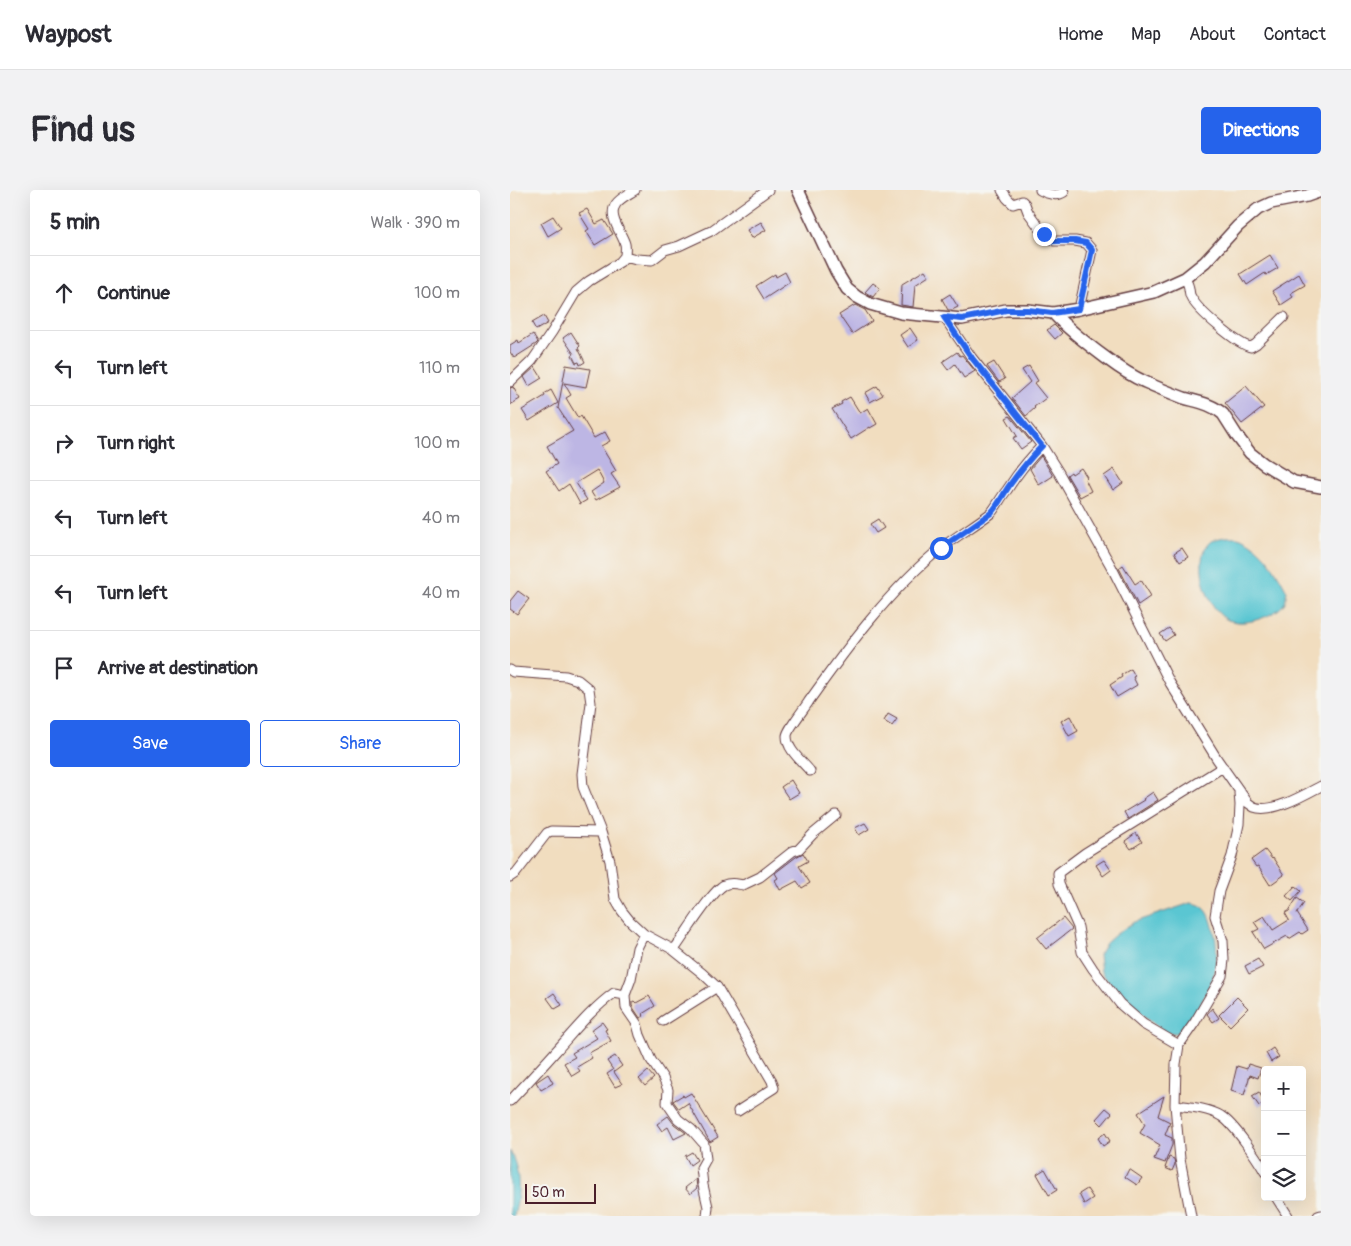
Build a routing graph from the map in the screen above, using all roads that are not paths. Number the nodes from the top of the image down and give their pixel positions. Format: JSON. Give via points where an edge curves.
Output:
{"nodes":[{"id":1,"x":635,"y":190,"type":"edge"},
{"id":2,"x":768,"y":190,"type":"edge"},
{"id":3,"x":798,"y":190,"type":"edge"},
{"id":4,"x":1002,"y":190,"type":"edge"},
{"id":5,"x":1040,"y":190,"type":"edge"},
{"id":6,"x":1321,"y":191,"type":"edge"},
{"id":7,"x":1064,"y":192,"type":"dead end"},
{"id":8,"x":626,"y":256,"type":"junction"},
{"id":9,"x":1185,"y":278,"type":"junction"},
{"id":10,"x":1079,"y":309,"type":"junction"},
{"id":11,"x":1052,"y":313,"type":"junction"},
{"id":12,"x":944,"y":317,"type":"junction"},
{"id":13,"x":1284,"y":317,"type":"dead end"},
{"id":14,"x":510,"y":382,"type":"edge"},
{"id":15,"x":1042,"y":446,"type":"junction"},
{"id":16,"x":1321,"y":486,"type":"edge"},
{"id":17,"x":510,"y":670,"type":"edge"},
{"id":18,"x":1223,"y":767,"type":"junction"},
{"id":19,"x":810,"y":770,"type":"dead end"},
{"id":20,"x":1321,"y":786,"type":"edge"},
{"id":21,"x":1238,"y":788,"type":"junction"},
{"id":22,"x":836,"y":815,"type":"dead end"},
{"id":23,"x":601,"y":832,"type":"junction"},
{"id":24,"x":510,"y":877,"type":"edge"},
{"id":25,"x":644,"y":934,"type":"junction"},
{"id":26,"x":672,"y":949,"type":"junction"},
{"id":27,"x":717,"y":987,"type":"junction"},
{"id":28,"x":625,"y":995,"type":"junction"},
{"id":29,"x":663,"y":1021,"type":"dead end"},
{"id":30,"x":1179,"y":1045,"type":"junction"},
{"id":31,"x":510,"y":1101,"type":"edge"},
{"id":32,"x":1174,"y":1105,"type":"junction"},
{"id":33,"x":738,"y":1111,"type":"dead end"},
{"id":34,"x":1261,"y":1166,"type":"edge"},
{"id":35,"x":1279,"y":1201,"type":"edge"},
{"id":36,"x":707,"y":1216,"type":"edge"},
{"id":37,"x":1190,"y":1216,"type":"edge"},
{"id":38,"x":1288,"y":1216,"type":"edge"}],
"edges":[{"from":1,"to":8,"type":"street","via":[[621,199],[613,212]]},
{"from":2,"to":8,"type":"street","via":[[711,231],[665,250],[652,260]]},
{"from":3,"to":12,"type":"street","via":[[847,289],[870,304],[901,313]]},
{"from":4,"to":10,"type":"street","via":[[1013,204],[1022,200],[1044,234],[1054,241],[1086,243],[1092,250]]},
{"from":5,"to":7,"type":"street","via":[[1055,195]]},
{"from":6,"to":9,"type":"street","via":[[1258,209]]},
{"from":8,"to":14,"type":"street","via":[[576,292],[532,361]]},
{"from":9,"to":10,"type":"street","via":[[1154,292]]},
{"from":9,"to":13,"type":"street","via":[[1190,296],[1201,311],[1246,346],[1251,347],[1262,340]]},
{"from":10,"to":11,"type":"street"},
{"from":11,"to":12,"type":"street","via":[[1006,310],[962,319]]},
{"from":11,"to":16,"type":"street","via":[[1084,342],[1126,372],[1220,411],[1250,453],[1272,470],[1294,482]]},
{"from":12,"to":15,"type":"street","via":[[972,358]]},
{"from":15,"to":18,"type":"street","via":[[1112,568],[1170,683]]},
{"from":15,"to":19,"type":"street","via":[[1016,476],[991,513],[941,548],[904,581],[859,633],[812,697],[787,734],[791,749]]},
{"from":17,"to":23,"type":"street","via":[[566,676],[589,689],[591,708],[583,787]]},
{"from":18,"to":21,"type":"street"},
{"from":18,"to":30,"type":"street","via":[[1092,848],[1058,873],[1059,884],[1078,927],[1082,952],[1093,969],[1120,1004],[1143,1024]]},
{"from":20,"to":21,"type":"street","via":[[1268,809],[1255,808]]},
{"from":21,"to":30,"type":"street","via":[[1239,824],[1215,916],[1223,941],[1222,976]]},
{"from":22,"to":26,"type":"street","via":[[760,878],[743,886],[734,883],[723,886]]},
{"from":23,"to":24,"type":"street","via":[[551,831]]},
{"from":23,"to":25,"type":"street","via":[[610,861],[615,899]]},
{"from":25,"to":26,"type":"street"},
{"from":25,"to":28,"type":"street","via":[[637,948]]},
{"from":26,"to":27,"type":"street"},
{"from":27,"to":29,"type":"street"},
{"from":27,"to":33,"type":"street","via":[[774,1088]]},
{"from":28,"to":31,"type":"street","via":[[614,992],[605,1000]]},
{"from":28,"to":36,"type":"street","via":[[626,1008],[668,1090],[666,1103],[704,1144],[706,1159],[701,1168]]},
{"from":30,"to":32,"type":"street"},
{"from":32,"to":34,"type":"street","via":[[1198,1108],[1221,1116]]},
{"from":32,"to":37,"type":"street"},
{"from":35,"to":38,"type":"street"}]}
